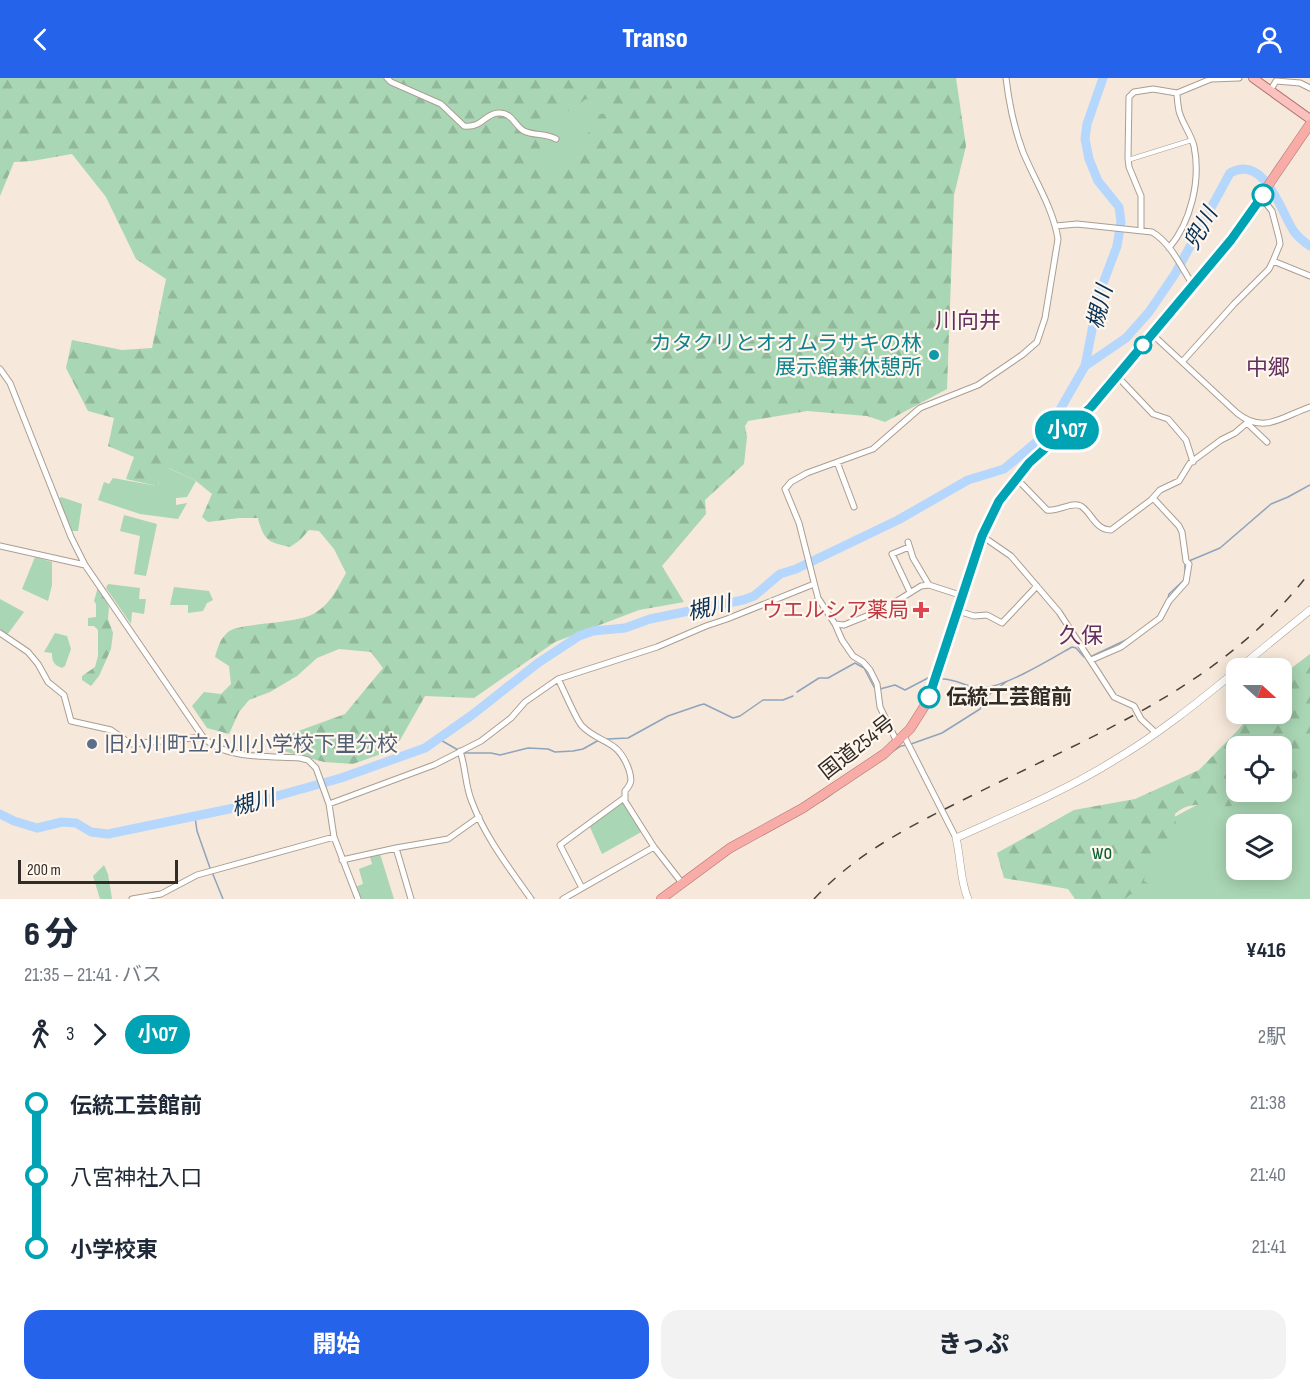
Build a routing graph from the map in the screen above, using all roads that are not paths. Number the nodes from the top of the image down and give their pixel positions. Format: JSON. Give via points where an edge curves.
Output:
{"nodes":[{"id":1,"x":387,"y":78,"type":"edge"},
{"id":2,"x":1006,"y":78,"type":"edge"},
{"id":3,"x":1211,"y":78,"type":"edge"},
{"id":4,"x":1239,"y":78,"type":"edge"},
{"id":5,"x":1253,"y":78,"type":"edge"},
{"id":6,"x":1310,"y":88,"type":"edge"},
{"id":7,"x":1270,"y":91,"type":"junction"},
{"id":8,"x":1176,"y":93,"type":"junction"},
{"id":9,"x":1310,"y":119,"type":"edge"},
{"id":10,"x":1310,"y":124,"type":"edge"},
{"id":11,"x":556,"y":139,"type":"dead end"},
{"id":12,"x":1192,"y":140,"type":"junction"},
{"id":13,"x":1128,"y":160,"type":"junction"},
{"id":14,"x":1262,"y":196,"type":"junction"},
{"id":15,"x":1056,"y":226,"type":"junction"},
{"id":16,"x":1140,"y":230,"type":"junction"},
{"id":17,"x":1170,"y":250,"type":"junction"},
{"id":18,"x":1273,"y":261,"type":"junction"},
{"id":19,"x":1310,"y":276,"type":"edge"},
{"id":20,"x":1193,"y":285,"type":"junction"},
{"id":21,"x":1152,"y":334,"type":"junction"},
{"id":22,"x":1182,"y":362,"type":"junction"},
{"id":23,"x":0,"y":369,"type":"edge"},
{"id":24,"x":1117,"y":376,"type":"junction"},
{"id":25,"x":1310,"y":407,"type":"edge"},
{"id":26,"x":1248,"y":422,"type":"junction"},
{"id":27,"x":1267,"y":442,"type":"dead end"},
{"id":28,"x":837,"y":462,"type":"junction"},
{"id":29,"x":1193,"y":462,"type":"junction"},
{"id":30,"x":1016,"y":478,"type":"junction"},
{"id":31,"x":1153,"y":498,"type":"junction"},
{"id":32,"x":854,"y":507,"type":"dead end"},
{"id":33,"x":982,"y":536,"type":"junction"},
{"id":34,"x":0,"y":546,"type":"edge"},
{"id":35,"x":85,"y":565,"type":"junction"},
{"id":36,"x":814,"y":584,"type":"junction"},
{"id":37,"x":929,"y":585,"type":"junction"},
{"id":38,"x":1037,"y":586,"type":"junction"},
{"id":39,"x":910,"y":592,"type":"junction"},
{"id":40,"x":963,"y":596,"type":"junction"},
{"id":41,"x":1310,"y":610,"type":"edge"},
{"id":42,"x":958,"y":611,"type":"junction"},
{"id":43,"x":834,"y":624,"type":"junction"},
{"id":44,"x":0,"y":633,"type":"edge"},
{"id":45,"x":1252,"y":658,"type":"edge"},
{"id":46,"x":1091,"y":660,"type":"junction"},
{"id":47,"x":558,"y":679,"type":"junction"},
{"id":48,"x":1226,"y":679,"type":"edge"},
{"id":49,"x":1156,"y":733,"type":"junction"},
{"id":50,"x":203,"y":737,"type":"junction"},
{"id":51,"x":900,"y":739,"type":"junction"},
{"id":52,"x":460,"y":752,"type":"junction"},
{"id":53,"x":624,"y":798,"type":"junction"},
{"id":54,"x":328,"y":803,"type":"junction"},
{"id":55,"x":478,"y":817,"type":"junction"},
{"id":56,"x":334,"y":837,"type":"junction"},
{"id":57,"x":956,"y":838,"type":"junction"},
{"id":58,"x":654,"y":847,"type":"junction"},
{"id":59,"x":396,"y":848,"type":"junction"},
{"id":60,"x":342,"y":860,"type":"junction"},
{"id":61,"x":682,"y":883,"type":"junction"},
{"id":62,"x":582,"y":888,"type":"junction"},
{"id":63,"x":161,"y":897,"type":"edge"},
{"id":64,"x":132,"y":899,"type":"edge"},
{"id":65,"x":358,"y":899,"type":"edge"},
{"id":66,"x":411,"y":899,"type":"edge"},
{"id":67,"x":531,"y":899,"type":"edge"},
{"id":68,"x":563,"y":899,"type":"edge"},
{"id":69,"x":661,"y":899,"type":"edge"},
{"id":70,"x":968,"y":899,"type":"edge"}],
"edges":[{"from":1,"to":11,"type":"street","via":[[441,104],[464,126],[472,127],[499,112],[510,115],[525,131]]},
{"from":2,"to":15,"type":"street","via":[[1020,142]]},
{"from":3,"to":4,"type":"street"},
{"from":3,"to":8,"type":"street"},
{"from":5,"to":7,"type":"main road"},
{"from":6,"to":7,"type":"street","via":[[1276,81]]},
{"from":7,"to":9,"type":"main road"},
{"from":8,"to":12,"type":"street","via":[[1179,113]]},
{"from":8,"to":13,"type":"street","via":[[1152,89],[1134,92],[1130,97]]},
{"from":10,"to":14,"type":"highway","name":"国道254号"},
{"from":12,"to":13,"type":"street"},
{"from":12,"to":17,"type":"street","via":[[1196,159],[1192,198],[1184,226]]},
{"from":13,"to":16,"type":"street","via":[[1141,196]]},
{"from":14,"to":18,"type":"street","via":[[1272,211],[1279,238]]},
{"from":14,"to":20,"type":"highway","name":"国道254号"},
{"from":15,"to":16,"type":"street"},
{"from":15,"to":28,"type":"street","via":[[1058,239],[1045,318],[1037,342],[1023,356],[978,385],[920,408],[873,450]]},
{"from":16,"to":17,"type":"street","via":[[1156,235]]},
{"from":17,"to":20,"type":"street"},
{"from":18,"to":19,"type":"street"},
{"from":18,"to":22,"type":"street"},
{"from":20,"to":21,"type":"highway","name":"国道254号"},
{"from":21,"to":22,"type":"street"},
{"from":21,"to":24,"type":"highway","name":"国道254号"},
{"from":22,"to":26,"type":"street"},
{"from":23,"to":35,"type":"street","via":[[10,382]]},
{"from":24,"to":29,"type":"street","via":[[1153,414],[1168,419],[1186,440]]},
{"from":24,"to":30,"type":"highway","name":"国道254号","via":[[1091,407]]},
{"from":25,"to":26,"type":"street","via":[[1275,423]]},
{"from":26,"to":27,"type":"street"},
{"from":26,"to":29,"type":"street"},
{"from":28,"to":32,"type":"street"},
{"from":28,"to":36,"type":"street","via":[[807,473],[785,489]]},
{"from":29,"to":31,"type":"street","via":[[1183,477]]},
{"from":30,"to":31,"type":"street","via":[[1047,510],[1080,505],[1105,530],[1116,527]]},
{"from":30,"to":33,"type":"highway","name":"国道254号","via":[[999,501]]},
{"from":31,"to":46,"type":"street","via":[[1182,532],[1188,578],[1160,618],[1121,646]]},
{"from":33,"to":38,"type":"street","via":[[1011,556]]},
{"from":33,"to":40,"type":"highway","name":"国道254号"},
{"from":34,"to":35,"type":"street"},
{"from":35,"to":50,"type":"street"},
{"from":36,"to":43,"type":"street"},
{"from":36,"to":47,"type":"street","via":[[657,647]]},
{"from":37,"to":39,"type":"street"},
{"from":37,"to":39,"type":"street","via":[[908,544],[892,554]]},
{"from":37,"to":40,"type":"street"},
{"from":38,"to":42,"type":"street","via":[[1002,623],[987,615]]},
{"from":38,"to":46,"type":"street"},
{"from":39,"to":43,"type":"street","via":[[884,609],[844,625]]},
{"from":40,"to":42,"type":"highway","name":"国道254号"},
{"from":41,"to":45,"type":"street"},
{"from":42,"to":51,"type":"highway","name":"国道254号","via":[[928,699]]},
{"from":43,"to":51,"type":"street","via":[[853,656],[870,670],[880,706]]},
{"from":44,"to":50,"type":"street","via":[[28,652],[48,682],[64,695],[71,721],[111,730],[131,744]]},
{"from":46,"to":49,"type":"street","via":[[1114,697],[1134,706]]},
{"from":47,"to":52,"type":"street","via":[[525,702],[491,734]]},
{"from":47,"to":53,"type":"street","via":[[582,726],[623,754],[632,778]]},
{"from":48,"to":49,"type":"street"},
{"from":49,"to":57,"type":"street","via":[[1080,780]]},
{"from":50,"to":54,"type":"street","via":[[229,752],[308,760],[316,770]]},
{"from":51,"to":57,"type":"street"},
{"from":51,"to":61,"type":"highway","name":"国道254号","via":[[832,790],[730,848]]},
{"from":52,"to":54,"type":"street"},
{"from":52,"to":55,"type":"street"},
{"from":53,"to":58,"type":"street"},
{"from":53,"to":62,"type":"street","via":[[560,844]]},
{"from":54,"to":56,"type":"street"},
{"from":55,"to":59,"type":"street","via":[[448,839]]},
{"from":55,"to":67,"type":"street"},
{"from":56,"to":60,"type":"street"},
{"from":56,"to":63,"type":"street","via":[[197,875]]},
{"from":57,"to":70,"type":"street"},
{"from":58,"to":61,"type":"street"},
{"from":58,"to":62,"type":"street"},
{"from":59,"to":60,"type":"street"},
{"from":59,"to":66,"type":"street"},
{"from":60,"to":65,"type":"street"},
{"from":61,"to":69,"type":"highway","name":"国道254号"},
{"from":62,"to":68,"type":"street"},
{"from":63,"to":64,"type":"street"}]}
